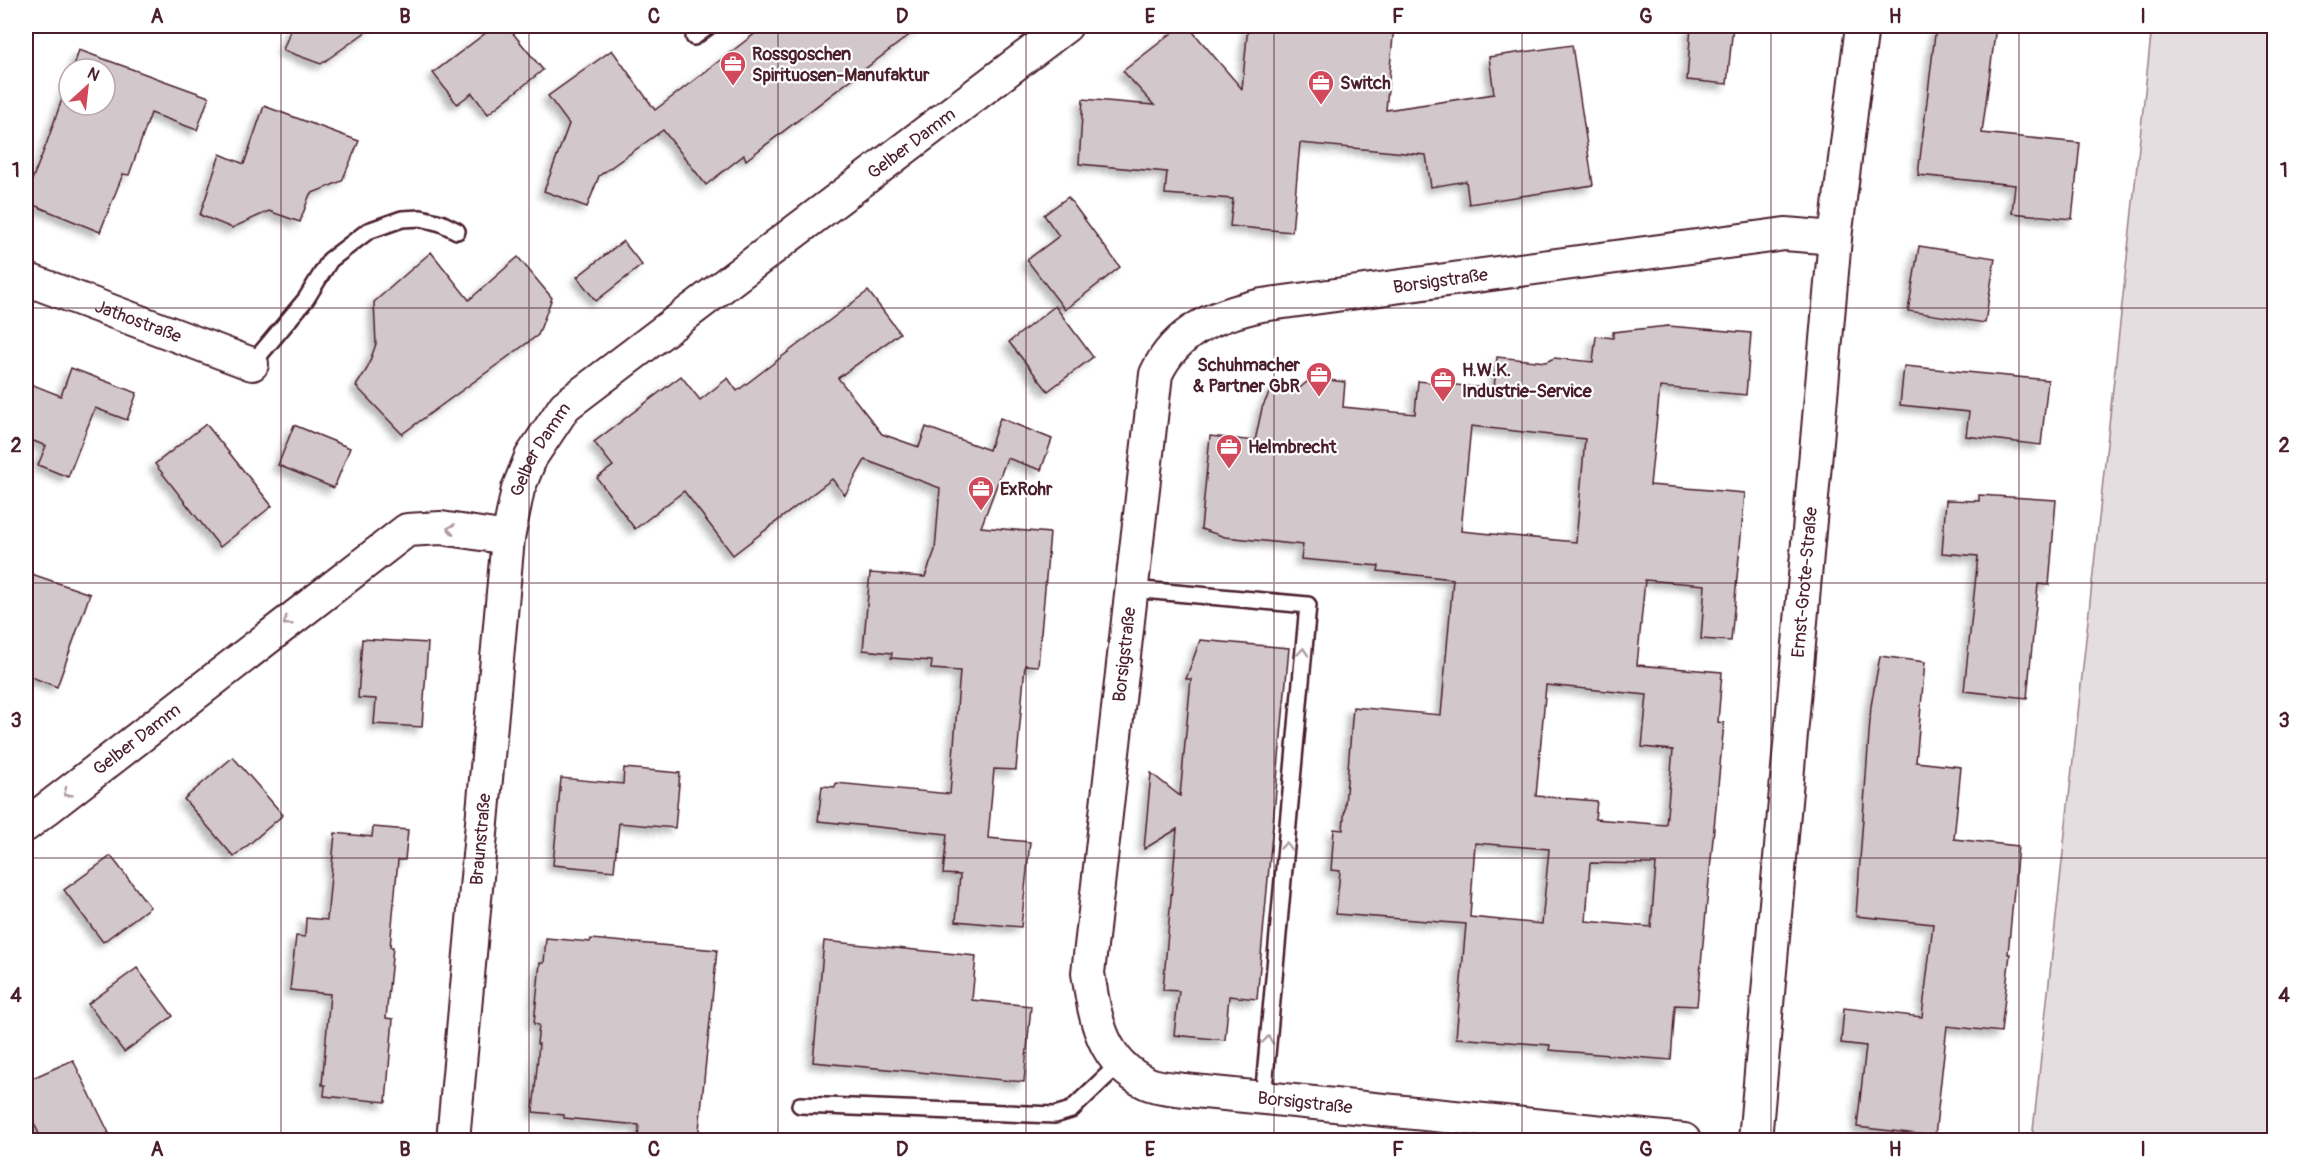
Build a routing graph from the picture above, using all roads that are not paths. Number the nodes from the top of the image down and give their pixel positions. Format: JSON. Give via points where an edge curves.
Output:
{"nodes":[{"id":1,"x":709,"y":26,"type":"edge"},
{"id":2,"x":1066,"y":26,"type":"edge"},
{"id":3,"x":1862,"y":26,"type":"edge"},
{"id":4,"x":694,"y":37,"type":"dead end"},
{"id":5,"x":457,"y":231,"type":"dead end"},
{"id":6,"x":1835,"y":238,"type":"junction"},
{"id":7,"x":26,"y":279,"type":"edge"},
{"id":8,"x":252,"y":364,"type":"joint"},
{"id":9,"x":508,"y":538,"type":"junction"},
{"id":10,"x":1132,"y":589,"type":"junction"},
{"id":11,"x":26,"y":825,"type":"edge"},
{"id":12,"x":1119,"y":1064,"type":"junction"},
{"id":13,"x":1263,"y":1099,"type":"junction"},
{"id":14,"x":800,"y":1105,"type":"dead end"},
{"id":15,"x":453,"y":1140,"type":"edge"},
{"id":16,"x":1684,"y":1140,"type":"edge"},
{"id":17,"x":1755,"y":1140,"type":"edge"}],
"edges":[{"from":1,"to":4,"type":"lane"},
{"from":2,"to":9,"type":"street","name":"Gelber Damm","via":[[565,406],[531,457],[518,489]]},
{"from":3,"to":6,"type":"street","name":"Ernst-Grote-Straße"},
{"from":5,"to":8,"type":"lane","via":[[421,218],[402,219],[368,231],[330,260],[306,299]]},
{"from":6,"to":10,"type":"street","name":"Borsigstraße","via":[[1785,234],[1262,305],[1216,317],[1177,343],[1156,374]]},
{"from":6,"to":17,"type":"street","name":"Ernst-Grote-Straße"},
{"from":7,"to":8,"type":"street","name":"Jathostraße"},
{"from":9,"to":11,"type":"street","name":"Gelber Damm","one_way":true,"via":[[441,528],[407,530]]},
{"from":9,"to":15,"type":"street","name":"Braunstraße"},
{"from":10,"to":12,"type":"street","name":"Borsigstraße","via":[[1088,973],[1100,1031]]},
{"from":13,"to":10,"type":"lane","one_way":true,"via":[[1308,605]]},
{"from":12,"to":13,"type":"street","name":"Borsigstraße","via":[[1149,1084]]},
{"from":12,"to":14,"type":"lane","via":[[1071,1110],[1054,1114]]},
{"from":13,"to":16,"type":"street","name":"Borsigstraße"}]}
